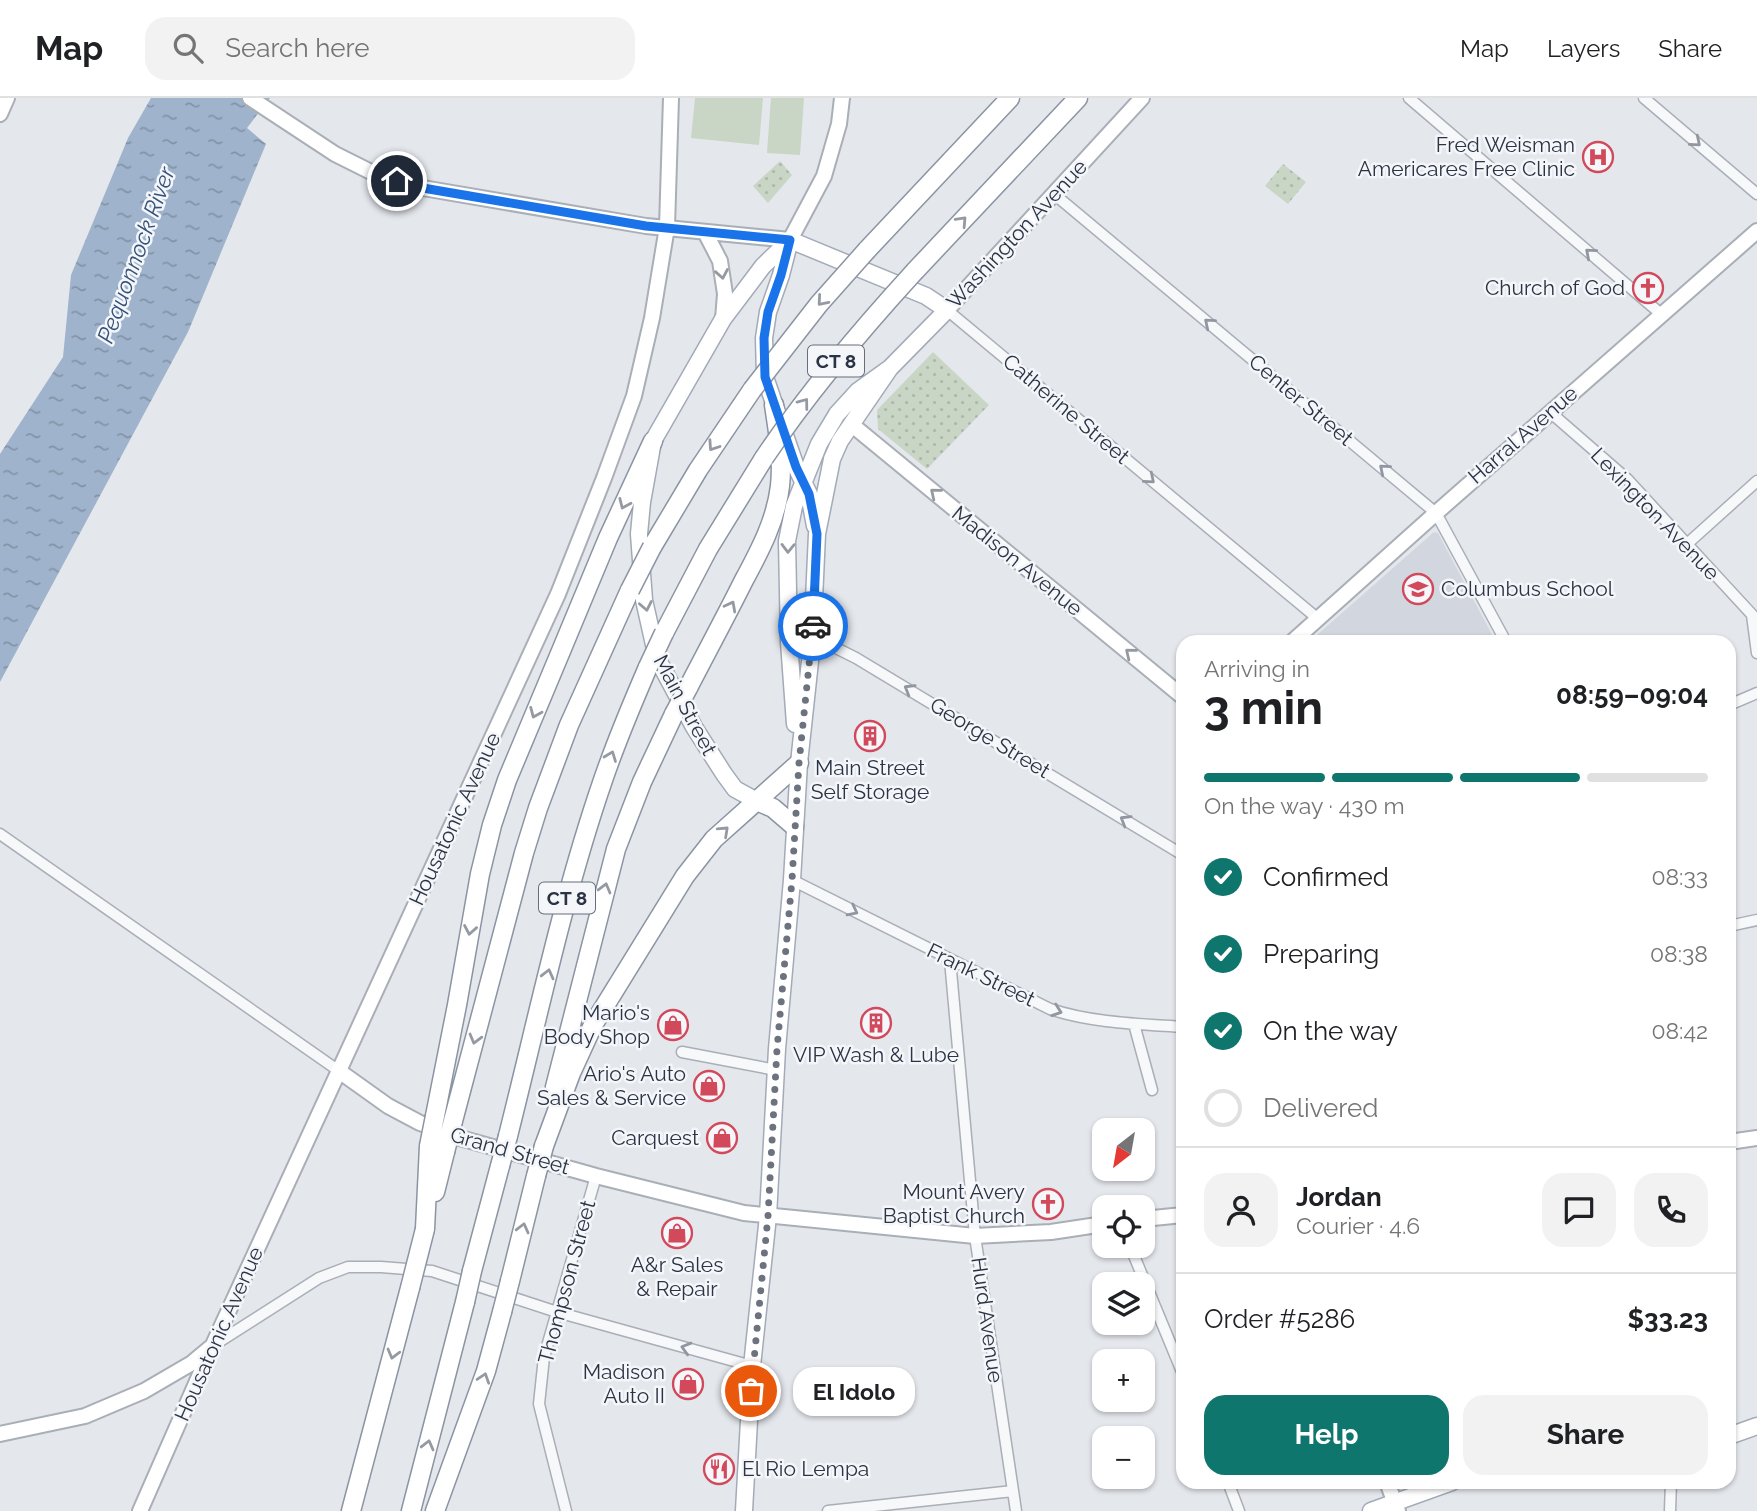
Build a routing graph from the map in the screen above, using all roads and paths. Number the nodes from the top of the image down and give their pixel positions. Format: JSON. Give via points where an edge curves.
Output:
{"nodes":[{"id":1,"x":7,"y":98,"type":"edge"},
{"id":2,"x":250,"y":98,"type":"edge"},
{"id":3,"x":671,"y":98,"type":"edge"},
{"id":4,"x":842,"y":98,"type":"edge"},
{"id":5,"x":1010,"y":98,"type":"edge"},
{"id":6,"x":1078,"y":98,"type":"edge"},
{"id":7,"x":1142,"y":98,"type":"edge"},
{"id":8,"x":1409,"y":98,"type":"edge"},
{"id":9,"x":1644,"y":98,"type":"edge"},
{"id":10,"x":0,"y":114,"type":"edge"},
{"id":11,"x":1054,"y":194,"type":"junction"},
{"id":12,"x":1757,"y":194,"type":"edge"},
{"id":13,"x":667,"y":228,"type":"junction"},
{"id":14,"x":1757,"y":231,"type":"edge"},
{"id":15,"x":705,"y":232,"type":"junction"},
{"id":16,"x":790,"y":240,"type":"junction"},
{"id":17,"x":947,"y":310,"type":"junction"},
{"id":18,"x":1661,"y":314,"type":"junction"},
{"id":19,"x":723,"y":319,"type":"junction"},
{"id":20,"x":890,"y":368,"type":"junction"},
{"id":21,"x":774,"y":405,"type":"junction"},
{"id":22,"x":1550,"y":412,"type":"junction"},
{"id":23,"x":837,"y":414,"type":"joint"},
{"id":24,"x":851,"y":425,"type":"junction"},
{"id":25,"x":653,"y":441,"type":"junction"},
{"id":26,"x":1757,"y":481,"type":"edge"},
{"id":27,"x":803,"y":482,"type":"junction"},
{"id":28,"x":1436,"y":513,"type":"junction"},
{"id":29,"x":817,"y":534,"type":"junction"},
{"id":30,"x":1687,"y":544,"type":"junction"},
{"id":31,"x":1754,"y":617,"type":"edge"},
{"id":32,"x":1318,"y":618,"type":"junction"},
{"id":33,"x":1300,"y":635,"type":"edge"},
{"id":34,"x":1502,"y":635,"type":"edge"},
{"id":35,"x":789,"y":642,"type":"junction"},
{"id":36,"x":812,"y":643,"type":"junction"},
{"id":37,"x":1757,"y":653,"type":"edge"},
{"id":38,"x":1176,"y":690,"type":"edge"},
{"id":39,"x":1757,"y":693,"type":"edge"},
{"id":40,"x":1736,"y":702,"type":"edge"},
{"id":41,"x":799,"y":763,"type":"junction"},
{"id":42,"x":757,"y":801,"type":"junction"},
{"id":43,"x":794,"y":826,"type":"junction"},
{"id":44,"x":0,"y":834,"type":"edge"},
{"id":45,"x":1176,"y":851,"type":"edge"},
{"id":46,"x":792,"y":880,"type":"junction"},
{"id":47,"x":1757,"y":920,"type":"edge"},
{"id":48,"x":1736,"y":924,"type":"edge"},
{"id":49,"x":950,"y":960,"type":"junction"},
{"id":50,"x":1134,"y":1024,"type":"junction"},
{"id":51,"x":1176,"y":1027,"type":"edge"},
{"id":52,"x":682,"y":1052,"type":"dead end"},
{"id":53,"x":776,"y":1070,"type":"junction"},
{"id":54,"x":339,"y":1071,"type":"junction"},
{"id":55,"x":1152,"y":1090,"type":"dead end"},
{"id":56,"x":1757,"y":1138,"type":"edge"},
{"id":57,"x":1736,"y":1141,"type":"edge"},
{"id":58,"x":544,"y":1146,"type":"junction"},
{"id":59,"x":437,"y":1149,"type":"junction"},
{"id":60,"x":596,"y":1177,"type":"junction"},
{"id":61,"x":768,"y":1216,"type":"junction"},
{"id":62,"x":1176,"y":1216,"type":"edge"},
{"id":63,"x":1155,"y":1218,"type":"edge"},
{"id":64,"x":1092,"y":1226,"type":"edge"},
{"id":65,"x":975,"y":1236,"type":"junction"},
{"id":66,"x":1135,"y":1258,"type":"edge"},
{"id":67,"x":557,"y":1312,"type":"junction"},
{"id":68,"x":212,"y":1347,"type":"junction"},
{"id":69,"x":1176,"y":1357,"type":"edge"},
{"id":70,"x":752,"y":1366,"type":"junction"},
{"id":71,"x":1757,"y":1426,"type":"edge"},
{"id":72,"x":0,"y":1434,"type":"edge"},
{"id":73,"x":1736,"y":1434,"type":"edge"},
{"id":74,"x":1231,"y":1489,"type":"edge"},
{"id":75,"x":1390,"y":1489,"type":"edge"},
{"id":76,"x":1436,"y":1489,"type":"edge"},
{"id":77,"x":1671,"y":1489,"type":"edge"},
{"id":78,"x":1013,"y":1491,"type":"junction"},
{"id":79,"x":1396,"y":1507,"type":"edge"},
{"id":80,"x":140,"y":1511,"type":"edge"},
{"id":81,"x":351,"y":1511,"type":"edge"},
{"id":82,"x":411,"y":1511,"type":"edge"},
{"id":83,"x":435,"y":1511,"type":"edge"},
{"id":84,"x":566,"y":1511,"type":"edge"},
{"id":85,"x":744,"y":1511,"type":"edge"},
{"id":86,"x":828,"y":1511,"type":"edge"},
{"id":87,"x":1016,"y":1511,"type":"edge"},
{"id":88,"x":1239,"y":1511,"type":"edge"},
{"id":89,"x":1371,"y":1511,"type":"edge"},
{"id":90,"x":1670,"y":1511,"type":"edge"}],
"edges":[{"from":1,"to":10,"type":"main road"},
{"from":2,"to":13,"type":"main road","via":[[335,154],[377,175],[417,187]]},
{"from":3,"to":13,"type":"main road","name":"Housatonic Avenue"},
{"from":4,"to":16,"type":"main road","name":"Main Street","via":[[824,176]]},
{"from":5,"to":59,"type":"highway","number":"CT 8","one_way":true,"bridge":true,"via":[[812,313],[752,390],[652,547],[574,714],[538,808],[453,1121]]},
{"from":82,"to":6,"type":"highway","number":"CT 8","one_way":true,"bridge":true,"via":[[583,843],[611,757],[664,633],[764,458],[835,362]]},
{"from":7,"to":11,"type":"main road","name":"Washington Avenue"},
{"from":18,"to":8,"type":"street","one_way":true},
{"from":9,"to":12,"type":"street","one_way":true},
{"from":11,"to":17,"type":"main road","name":"Washington Avenue"},
{"from":28,"to":11,"type":"street","name":"Center Street","one_way":true},
{"from":13,"to":15,"type":"main road"},
{"from":13,"to":54,"type":"main road","name":"Housatonic Avenue","via":[[634,396],[604,478],[558,594]]},
{"from":14,"to":18,"type":"main road","name":"Harral Avenue"},
{"from":15,"to":16,"type":"main road"},
{"from":15,"to":19,"type":"main road","name":"Main Street","one_way":true,"via":[[720,261]]},
{"from":16,"to":17,"type":"main road","name":"Catherine Street","via":[[926,296]]},
{"from":16,"to":19,"type":"main road","name":"Main Street","via":[[763,266]]},
{"from":16,"to":21,"type":"main road","name":"Main Street","via":[[764,338],[765,377]]},
{"from":17,"to":20,"type":"main road","name":"Washington Avenue"},
{"from":17,"to":32,"type":"street","name":"Catherine Street","one_way":true},
{"from":18,"to":22,"type":"main road","name":"Harral Avenue"},
{"from":19,"to":25,"type":"main road","name":"Main Street"},
{"from":20,"to":23,"type":"main road","name":"Washington Avenue","via":[[858,391]]},
{"from":20,"to":24,"type":"main road","name":"Washington Avenue"},
{"from":21,"to":27,"type":"main road","name":"Main Street"},
{"from":58,"to":21,"type":"highway","one_way":true,"bridge":true,"via":[[616,849],[674,714],[772,519],[781,468]]},
{"from":22,"to":28,"type":"main road","name":"Harral Avenue"},
{"from":22,"to":30,"type":"street","name":"Lexington Avenue","via":[[1626,479]]},
{"from":23,"to":27,"type":"main road","name":"Main Street","via":[[818,444]]},
{"from":24,"to":29,"type":"main road","name":"Main Street","via":[[832,459]]},
{"from":38,"to":24,"type":"main road","name":"Madison Avenue","one_way":true},
{"from":25,"to":42,"type":"main road","name":"Main Street","one_way":true,"via":[[639,534],[644,600],[657,658],[724,774],[735,789]]},
{"from":25,"to":59,"type":"highway","one_way":true,"bridge":true,"via":[[571,626],[492,825],[435,1116]]},
{"from":26,"to":30,"type":"street"},
{"from":27,"to":29,"type":"main road","name":"Main Street"},
{"from":27,"to":35,"type":"main road","name":"Main Street","one_way":true,"via":[[788,541]]},
{"from":28,"to":32,"type":"main road","name":"Harral Avenue"},
{"from":28,"to":34,"type":"street","name":"Center Street"},
{"from":29,"to":36,"type":"main road","name":"Main Street"},
{"from":30,"to":31,"type":"street","name":"Lexington Avenue"},
{"from":31,"to":37,"type":"street"},
{"from":32,"to":33,"type":"main road","name":"Harral Avenue"},
{"from":35,"to":36,"type":"street","name":"George Street"},
{"from":35,"to":41,"type":"main road","name":"Main Street"},
{"from":36,"to":41,"type":"main road","name":"Main Street"},
{"from":45,"to":36,"type":"street","name":"George Street","one_way":true,"via":[[856,658],[830,645]]},
{"from":39,"to":40,"type":"street"},
{"from":41,"to":42,"type":"highway"},
{"from":41,"to":43,"type":"main road","name":"Main Street"},
{"from":42,"to":43,"type":"highway"},
{"from":58,"to":42,"type":"highway","one_way":true,"via":[[586,1040],[640,947],[694,863]]},
{"from":43,"to":46,"type":"main road","name":"Main Street"},
{"from":44,"to":54,"type":"street","name":"Grand Street"},
{"from":46,"to":49,"type":"street","name":"Frank Street","one_way":true},
{"from":46,"to":53,"type":"main road","name":"Main Street"},
{"from":47,"to":48,"type":"street"},
{"from":49,"to":50,"type":"street","name":"Frank Street","one_way":true,"via":[[1050,1009]]},
{"from":49,"to":65,"type":"street","name":"Hurd Avenue"},
{"from":50,"to":51,"type":"street","name":"Frank Street"},
{"from":50,"to":55,"type":"street"},
{"from":52,"to":53,"type":"street"},
{"from":53,"to":61,"type":"main road","name":"Main Street"},
{"from":54,"to":60,"type":"main road","name":"Grand Street","via":[[420,1124]]},
{"from":54,"to":68,"type":"main road","name":"Housatonic Avenue"},
{"from":56,"to":57,"type":"main road"},
{"from":83,"to":58,"type":"highway","one_way":true,"bridge":true,"via":[[482,1383]]},
{"from":59,"to":81,"type":"highway","number":"CT 8","one_way":true,"bridge":true,"via":[[425,1228]]},
{"from":60,"to":61,"type":"main road","name":"Grand Street"},
{"from":60,"to":67,"type":"street","name":"Thompson Street"},
{"from":61,"to":65,"type":"main road","name":"Grand Street"},
{"from":61,"to":70,"type":"main road","name":"Main Street"},
{"from":62,"to":63,"type":"main road"},
{"from":64,"to":65,"type":"main road","name":"Grand Street"},
{"from":65,"to":78,"type":"street","name":"Hurd Avenue"},
{"from":66,"to":69,"type":"street"},
{"from":67,"to":68,"type":"street","via":[[432,1271],[348,1267],[319,1278]]},
{"from":70,"to":67,"type":"street","one_way":true},
{"from":67,"to":84,"type":"street","name":"Thompson Street","via":[[544,1357],[539,1404]]},
{"from":68,"to":72,"type":"main road","via":[[144,1391],[85,1416]]},
{"from":68,"to":80,"type":"main road","name":"Housatonic Avenue"},
{"from":70,"to":85,"type":"main road","name":"Main Street"},
{"from":71,"to":73,"type":"main road"},
{"from":74,"to":88,"type":"street"},
{"from":75,"to":79,"type":"main road"},
{"from":76,"to":79,"type":"main road"},
{"from":77,"to":90,"type":"street"},
{"from":78,"to":86,"type":"street"},
{"from":78,"to":87,"type":"street","name":"Hurd Avenue"},
{"from":79,"to":89,"type":"main road"}]}
